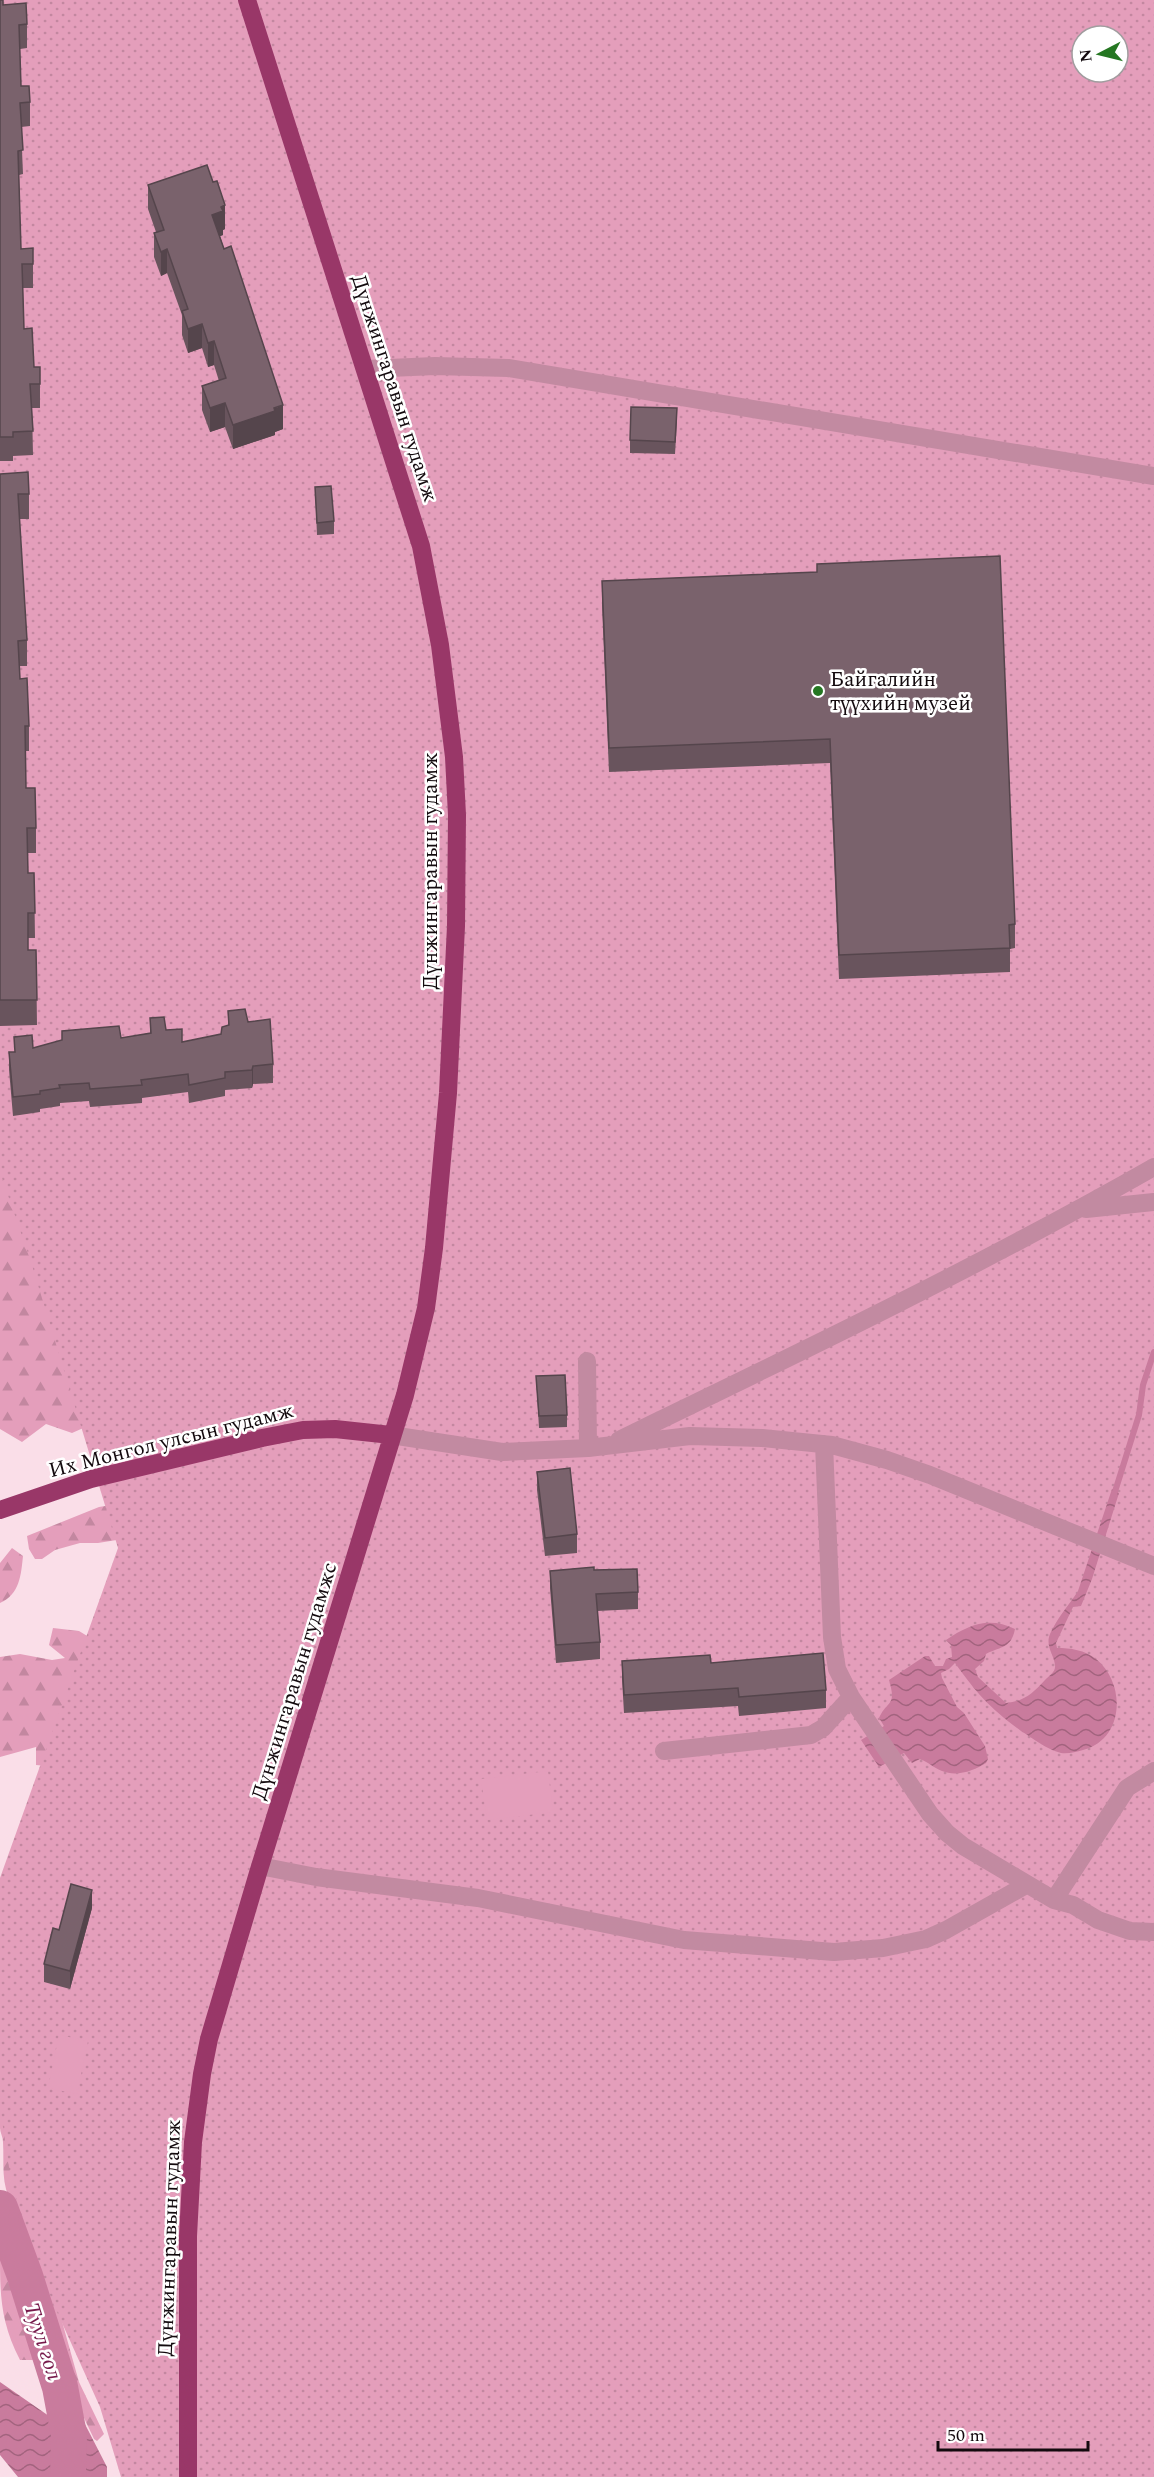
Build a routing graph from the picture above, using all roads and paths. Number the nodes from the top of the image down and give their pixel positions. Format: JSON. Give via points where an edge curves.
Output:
{"nodes":[{"id":1,"x":247,"y":0,"type":"edge"},
{"id":2,"x":366,"y":369,"type":"junction"},
{"id":3,"x":1154,"y":476,"type":"edge"},
{"id":4,"x":1154,"y":1167,"type":"edge"},
{"id":5,"x":1154,"y":1202,"type":"edge"},
{"id":6,"x":1079,"y":1210,"type":"junction"},
{"id":7,"x":587,"y":1361,"type":"dead end"},
{"id":8,"x":391,"y":1435,"type":"junction"},
{"id":9,"x":824,"y":1444,"type":"junction"},
{"id":10,"x":596,"y":1448,"type":"junction"},
{"id":11,"x":0,"y":1510,"type":"edge"},
{"id":12,"x":369,"y":1510,"type":"joint"},
{"id":13,"x":1154,"y":1566,"type":"edge"},
{"id":14,"x":851,"y":1697,"type":"junction"},
{"id":15,"x":664,"y":1751,"type":"dead end"},
{"id":16,"x":1154,"y":1771,"type":"edge"},
{"id":17,"x":260,"y":1866,"type":"junction"},
{"id":18,"x":1026,"y":1885,"type":"junction"},
{"id":19,"x":1054,"y":1900,"type":"junction"},
{"id":20,"x":1154,"y":1932,"type":"edge"},
{"id":21,"x":188,"y":2477,"type":"edge"}],
"edges":[{"from":1,"to":2,"type":"main road","name":"Дүнжингаравын гудамж"},
{"from":2,"to":3,"type":"street","via":[[508,368]]},
{"from":2,"to":8,"type":"main road","name":"Дүнжингаравын гудамж","via":[[421,546],[440,645],[457,815],[452,1043],[433,1258],[419,1338]]},
{"from":4,"to":6,"type":"street"},
{"from":5,"to":6,"type":"street"},
{"from":6,"to":10,"type":"street","via":[[806,1349]]},
{"from":7,"to":10,"type":"street"},
{"from":8,"to":10,"type":"street","via":[[502,1452]]},
{"from":8,"to":11,"type":"main road","name":"Их Монгол улсын гудамж","via":[[303,1430],[91,1479]]},
{"from":8,"to":12,"type":"main road","name":"Дүнжингаравын гудамж"},
{"from":9,"to":10,"type":"street","via":[[690,1437]]},
{"from":9,"to":13,"type":"street","via":[[930,1475]]},
{"from":9,"to":14,"type":"street","via":[[833,1651]]},
{"from":12,"to":17,"type":"main road","name":"Дүнжингаравын гудамжс"},
{"from":14,"to":15,"type":"street","via":[[823,1728],[803,1737]]},
{"from":14,"to":18,"type":"street","via":[[947,1833]]},
{"from":16,"to":19,"type":"street","via":[[1127,1788]]},
{"from":17,"to":18,"type":"street","via":[[478,1898],[684,1940],[834,1952],[926,1939]]},
{"from":17,"to":21,"type":"main road","name":"Дүнжингаравын гудамж","via":[[209,2039],[196,2110],[188,2236]]},
{"from":18,"to":19,"type":"street"},
{"from":19,"to":20,"type":"street","via":[[1130,1931]]}]}
